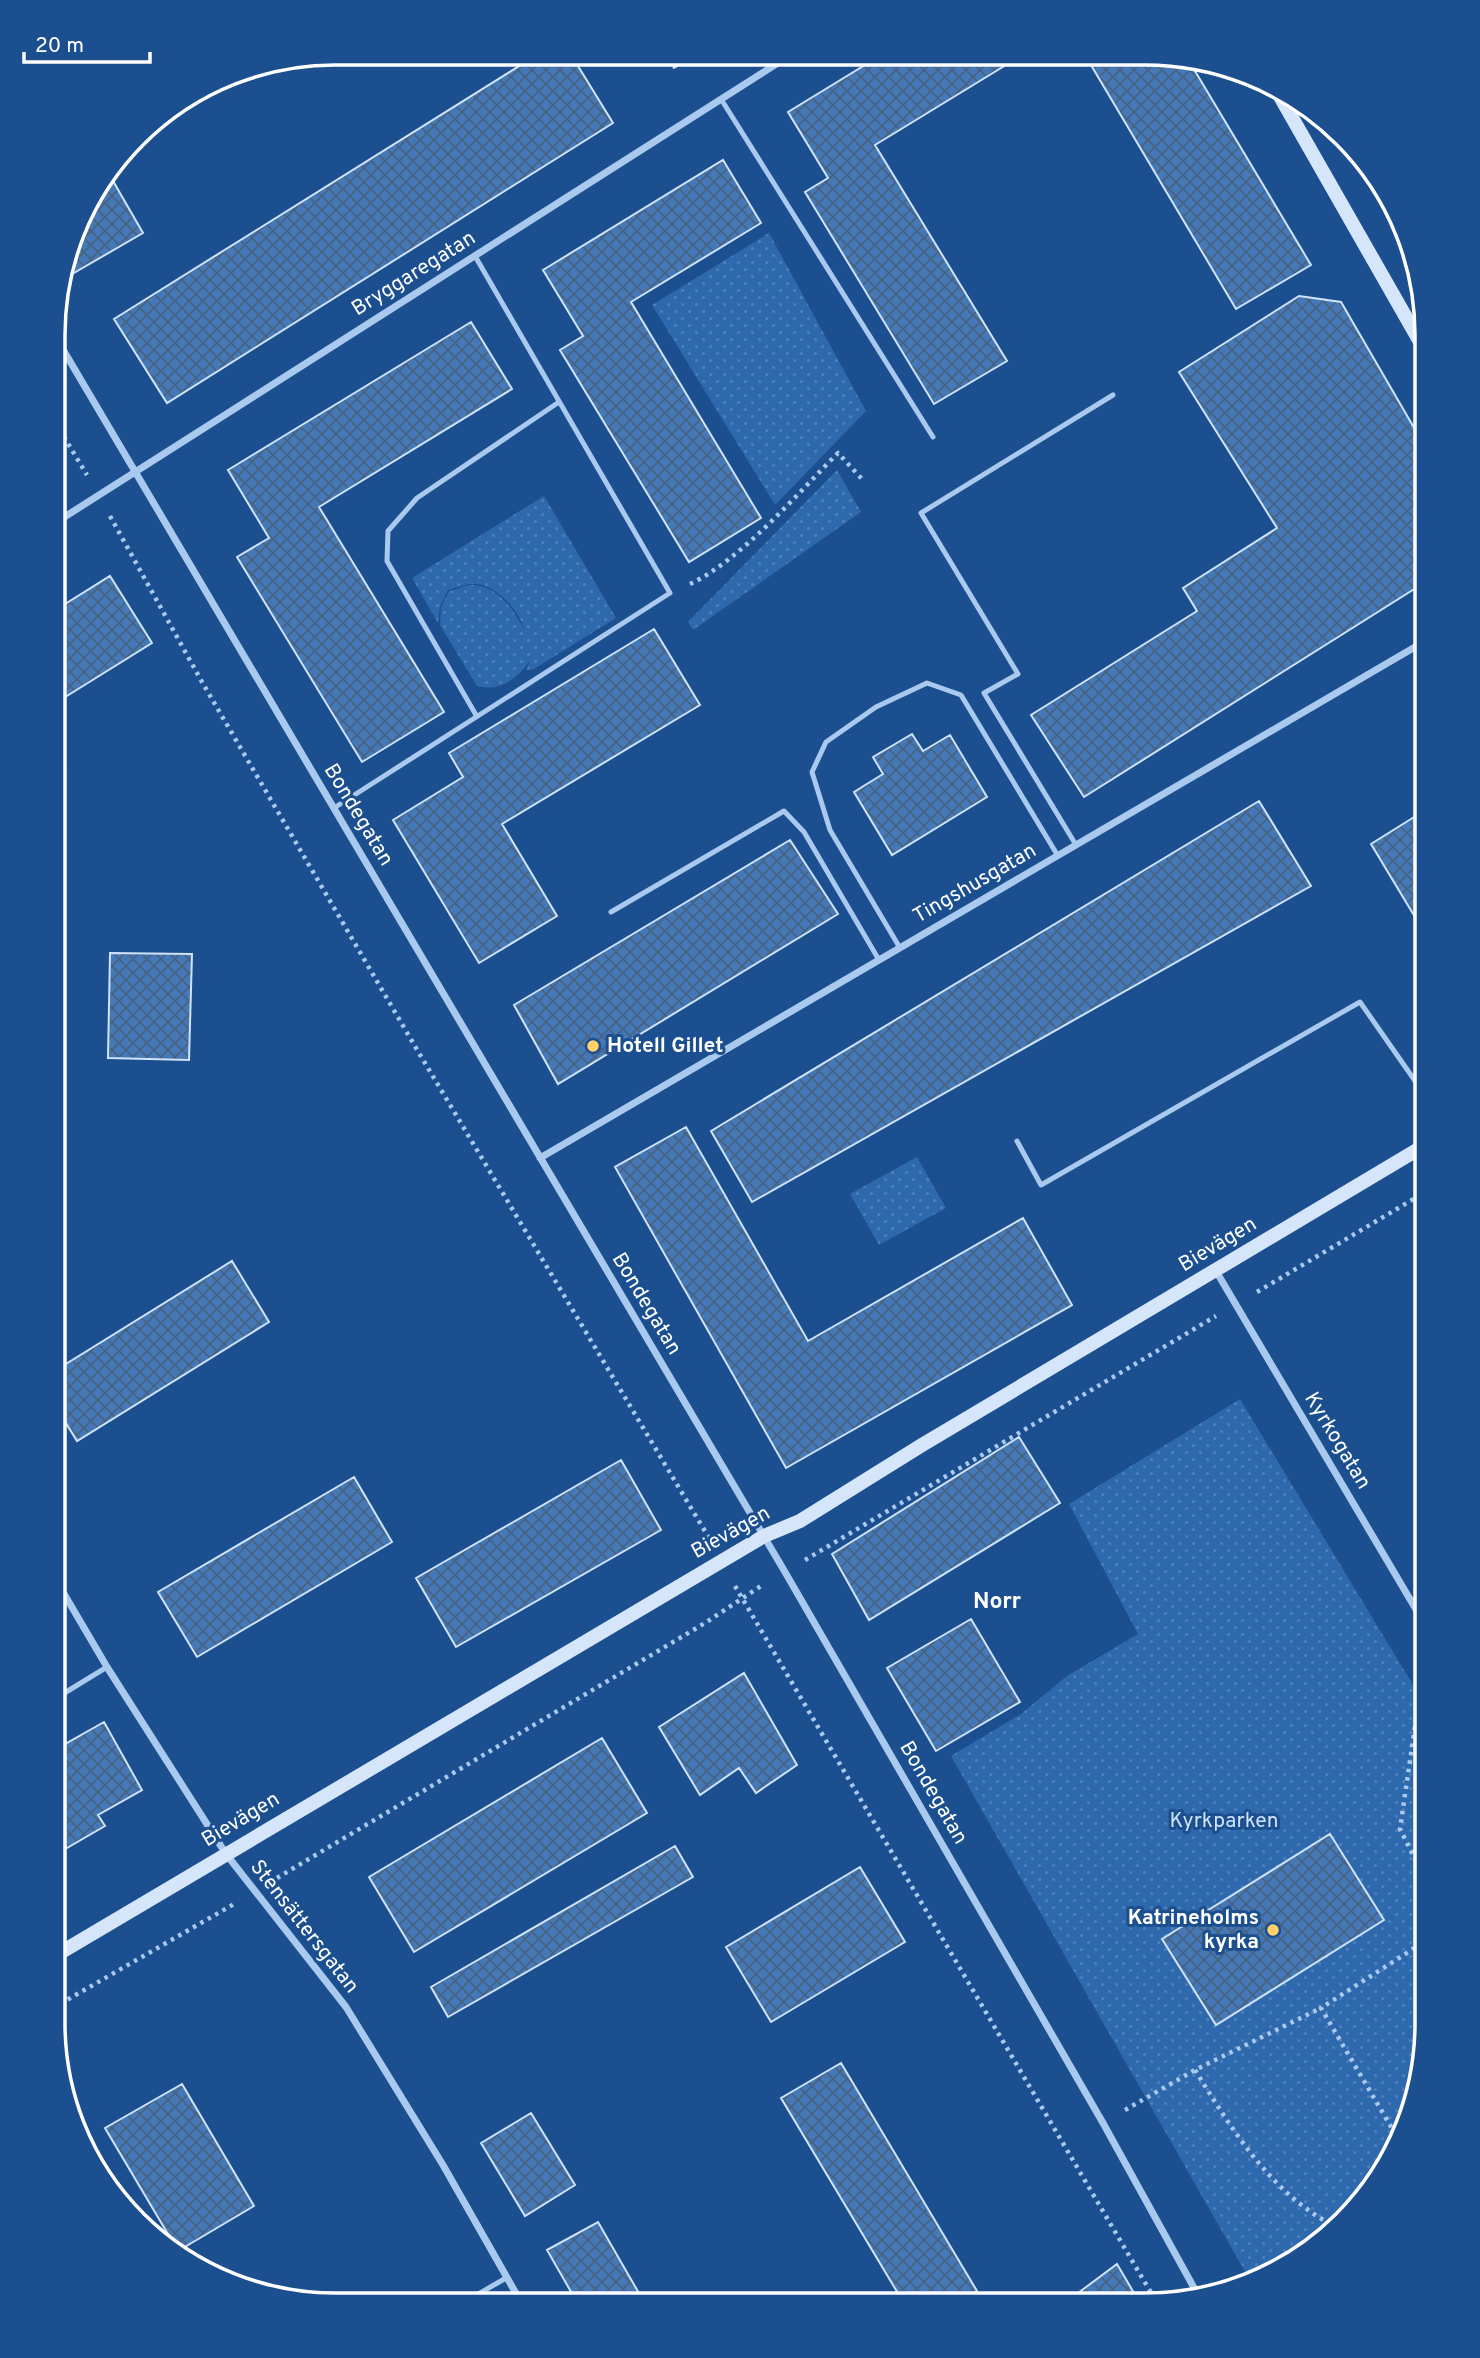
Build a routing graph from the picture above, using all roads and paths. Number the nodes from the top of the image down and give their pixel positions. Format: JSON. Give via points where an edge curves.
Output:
{"nodes":[{"id":1,"x":775,"y":65,"type":"edge"},
{"id":2,"x":721,"y":99,"type":"junction"},
{"id":3,"x":1284,"y":103,"type":"edge"},
{"id":4,"x":475,"y":256,"type":"junction"},
{"id":5,"x":1415,"y":333,"type":"edge"},
{"id":6,"x":65,"y":353,"type":"edge"},
{"id":7,"x":1112,"y":395,"type":"dead end"},
{"id":8,"x":559,"y":402,"type":"junction"},
{"id":9,"x":933,"y":437,"type":"dead end"},
{"id":10,"x":65,"y":439,"type":"edge"},
{"id":11,"x":134,"y":471,"type":"junction"},
{"id":12,"x":862,"y":479,"type":"dead end"},
{"id":13,"x":98,"y":494,"type":"junction"},
{"id":14,"x":65,"y":516,"type":"edge"},
{"id":15,"x":670,"y":593,"type":"junction"},
{"id":16,"x":1415,"y":647,"type":"edge"},
{"id":17,"x":476,"y":715,"type":"junction"},
{"id":18,"x":334,"y":808,"type":"junction"},
{"id":19,"x":1076,"y":845,"type":"junction"},
{"id":20,"x":1058,"y":856,"type":"junction"},
{"id":21,"x":611,"y":912,"type":"dead end"},
{"id":22,"x":900,"y":948,"type":"junction"},
{"id":23,"x":878,"y":960,"type":"junction"},
{"id":24,"x":1415,"y":1081,"type":"edge"},
{"id":25,"x":1017,"y":1141,"type":"dead end"},
{"id":26,"x":1415,"y":1151,"type":"edge"},
{"id":27,"x":540,"y":1158,"type":"junction"},
{"id":28,"x":1415,"y":1198,"type":"edge"},
{"id":29,"x":1216,"y":1271,"type":"junction"},
{"id":30,"x":1236,"y":1305,"type":"junction"},
{"id":31,"x":764,"y":1536,"type":"junction"},
{"id":32,"x":722,"y":1561,"type":"junction"},
{"id":33,"x":785,"y":1572,"type":"junction"},
{"id":34,"x":65,"y":1595,"type":"edge"},
{"id":35,"x":742,"y":1598,"type":"junction"},
{"id":36,"x":1415,"y":1608,"type":"edge"},
{"id":37,"x":107,"y":1667,"type":"junction"},
{"id":38,"x":65,"y":1693,"type":"edge"},
{"id":39,"x":1415,"y":1724,"type":"edge"},
{"id":40,"x":226,"y":1854,"type":"junction"},
{"id":41,"x":1415,"y":1859,"type":"edge"},
{"id":42,"x":254,"y":1892,"type":"junction"},
{"id":43,"x":1415,"y":1944,"type":"edge"},
{"id":44,"x":65,"y":1950,"type":"edge"},
{"id":45,"x":65,"y":2001,"type":"edge"},
{"id":46,"x":1321,"y":2008,"type":"junction"},
{"id":47,"x":1195,"y":2070,"type":"junction"},
{"id":48,"x":1149,"y":2096,"type":"dead end"},
{"id":49,"x":1393,"y":2131,"type":"edge"},
{"id":50,"x":1327,"y":2222,"type":"edge"},
{"id":51,"x":506,"y":2278,"type":"junction"},
{"id":52,"x":1194,"y":2289,"type":"edge"},
{"id":53,"x":480,"y":2293,"type":"edge"},
{"id":54,"x":515,"y":2293,"type":"edge"},
{"id":55,"x":1151,"y":2293,"type":"edge"}],
"edges":[{"from":1,"to":2,"type":"street","name":"Bryggaregatan"},
{"from":2,"to":4,"type":"street","name":"Bryggaregatan"},
{"from":2,"to":9,"type":"lane"},
{"from":3,"to":5,"type":"street"},
{"from":4,"to":8,"type":"lane"},
{"from":4,"to":11,"type":"street","name":"Bryggaregatan"},
{"from":6,"to":11,"type":"street","name":"Bondegatan"},
{"from":7,"to":19,"type":"lane","via":[[920,513],[1018,674],[985,693]]},
{"from":8,"to":15,"type":"lane"},
{"from":8,"to":17,"type":"lane","via":[[417,498],[388,531],[387,561]]},
{"from":10,"to":13,"type":"path"},
{"from":11,"to":13,"type":"street","name":"Bryggaregatan"},
{"from":11,"to":18,"type":"street","name":"Bondegatan"},
{"from":12,"to":15,"type":"path","via":[[838,453],[745,545],[707,576]]},
{"from":13,"to":14,"type":"street","name":"Bryggaregatan"},
{"from":13,"to":32,"type":"path","via":[[423,1060]]},
{"from":15,"to":17,"type":"lane"},
{"from":16,"to":19,"type":"street","name":"Tingshusgatan"},
{"from":17,"to":18,"type":"lane"},
{"from":18,"to":27,"type":"street","name":"Bondegatan"},
{"from":19,"to":20,"type":"street","name":"Tingshusgatan"},
{"from":20,"to":22,"type":"street","name":"Tingshusgatan"},
{"from":20,"to":22,"type":"lane","via":[[961,695],[927,683],[876,707],[826,742],[812,772],[830,830]]},
{"from":21,"to":23,"type":"lane","via":[[784,811],[804,832]]},
{"from":22,"to":23,"type":"street","name":"Tingshusgatan"},
{"from":23,"to":27,"type":"street","name":"Tingshusgatan"},
{"from":24,"to":25,"type":"lane","via":[[1360,1002],[1041,1185]]},
{"from":26,"to":29,"type":"street","name":"Bievägen"},
{"from":27,"to":31,"type":"street","name":"Bondegatan"},
{"from":28,"to":30,"type":"path"},
{"from":29,"to":30,"type":"street","name":"Kyrkogatan"},
{"from":29,"to":31,"type":"street","name":"Bievägen","via":[[800,1521]]},
{"from":30,"to":33,"type":"path"},
{"from":30,"to":36,"type":"street","name":"Kyrkogatan"},
{"from":31,"to":32,"type":"street","name":"Bievägen"},
{"from":31,"to":33,"type":"street","name":"Bondegatan"},
{"from":32,"to":35,"type":"path"},
{"from":32,"to":40,"type":"street","name":"Bievägen"},
{"from":33,"to":35,"type":"path"},
{"from":33,"to":52,"type":"street","name":"Bondegatan"},
{"from":34,"to":37,"type":"street","name":"Stensättersgatan"},
{"from":35,"to":42,"type":"path"},
{"from":35,"to":55,"type":"path"},
{"from":37,"to":38,"type":"lane"},
{"from":37,"to":40,"type":"street","name":"Stensättersgatan"},
{"from":39,"to":41,"type":"path","via":[[1400,1829]]},
{"from":40,"to":42,"type":"street","name":"Stensättersgatan"},
{"from":40,"to":44,"type":"street","name":"Bievägen"},
{"from":42,"to":45,"type":"path"},
{"from":42,"to":51,"type":"street","name":"Stensättersgatan","via":[[346,2007]]},
{"from":43,"to":46,"type":"path"},
{"from":46,"to":47,"type":"path"},
{"from":46,"to":49,"type":"path"},
{"from":47,"to":48,"type":"path"},
{"from":47,"to":50,"type":"path","via":[[1272,2179]]},
{"from":51,"to":53,"type":"lane"},
{"from":51,"to":54,"type":"street","name":"Stensättersgatan"}]}
